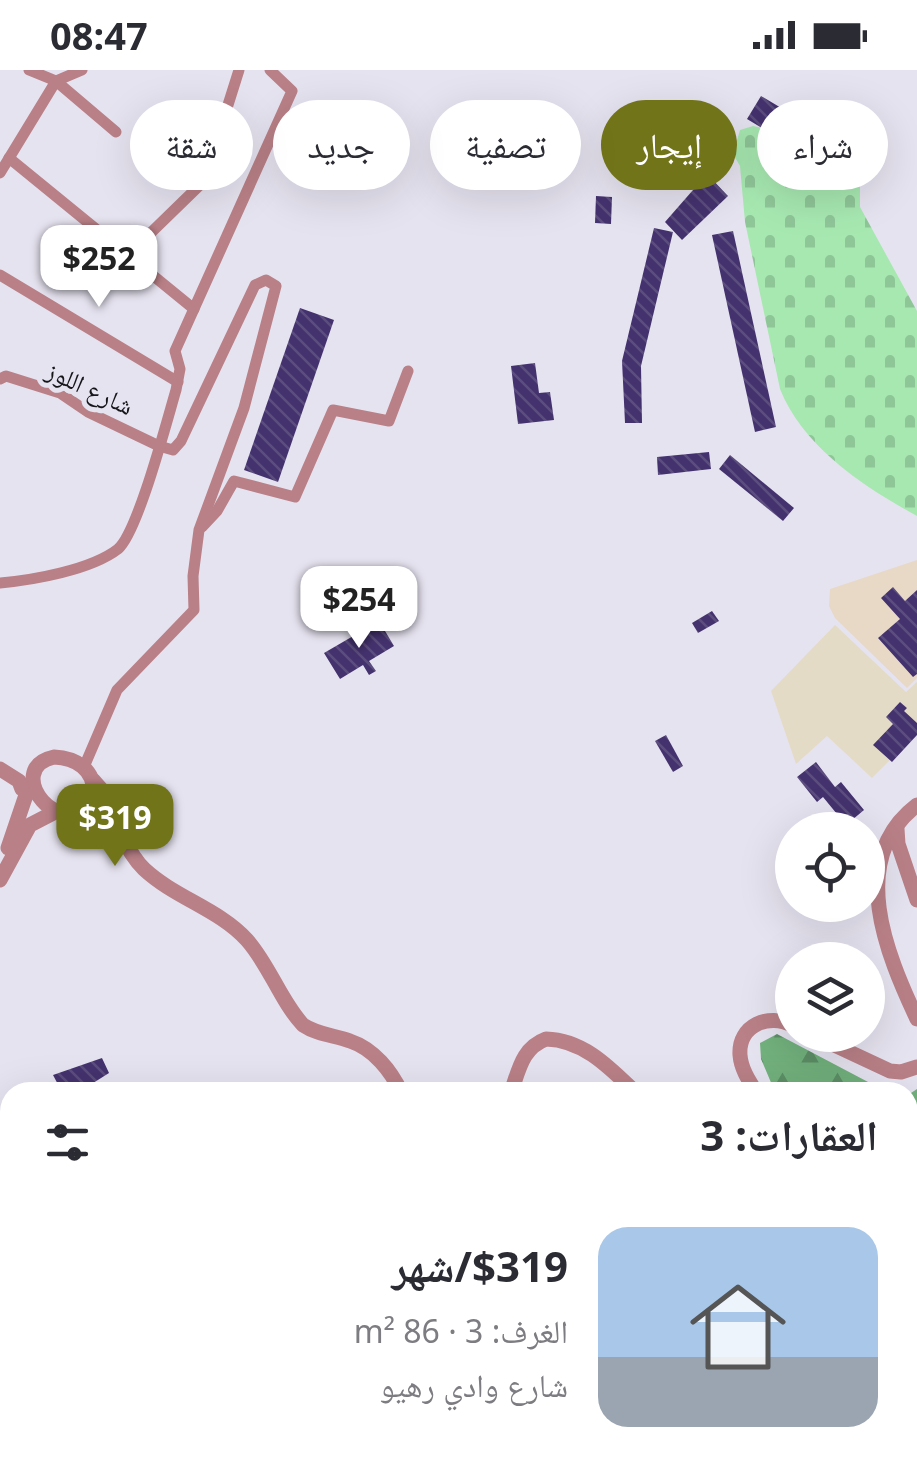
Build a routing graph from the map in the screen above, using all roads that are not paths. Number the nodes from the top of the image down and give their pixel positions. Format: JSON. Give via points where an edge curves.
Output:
{"nodes":[{"id":1,"x":29,"y":70,"type":"edge"},
{"id":2,"x":82,"y":70,"type":"edge"},
{"id":3,"x":239,"y":70,"type":"edge"},
{"id":4,"x":270,"y":70,"type":"edge"},
{"id":5,"x":56,"y":81,"type":"junction"},
{"id":6,"x":116,"y":132,"type":"dead end"},
{"id":7,"x":9,"y":158,"type":"junction"},
{"id":8,"x":0,"y":172,"type":"edge"},
{"id":9,"x":128,"y":256,"type":"junction"},
{"id":10,"x":0,"y":275,"type":"edge"},
{"id":11,"x":194,"y":309,"type":"junction"},
{"id":12,"x":408,"y":371,"type":"dead end"},
{"id":13,"x":0,"y":379,"type":"edge"},
{"id":14,"x":178,"y":382,"type":"junction"},
{"id":15,"x":160,"y":446,"type":"junction"},
{"id":16,"x":199,"y":530,"type":"junction"},
{"id":17,"x":0,"y":584,"type":"edge"},
{"id":18,"x":32,"y":764,"type":"junction"},
{"id":19,"x":0,"y":766,"type":"edge"},
{"id":20,"x":89,"y":774,"type":"junction"},
{"id":21,"x":25,"y":794,"type":"junction"},
{"id":22,"x":917,"y":805,"type":"edge"},
{"id":23,"x":82,"y":806,"type":"junction"},
{"id":24,"x":55,"y":812,"type":"junction"},
{"id":25,"x":897,"y":825,"type":"junction"},
{"id":26,"x":0,"y":878,"type":"edge"},
{"id":27,"x":170,"y":887,"type":"junction"},
{"id":28,"x":917,"y":900,"type":"edge"},
{"id":29,"x":917,"y":1019,"type":"edge"},
{"id":30,"x":775,"y":1020,"type":"edge"},
{"id":31,"x":849,"y":1052,"type":"edge"},
{"id":32,"x":917,"y":1067,"type":"edge"},
{"id":33,"x":396,"y":1082,"type":"edge"},
{"id":34,"x":515,"y":1082,"type":"edge"},
{"id":35,"x":624,"y":1082,"type":"edge"},
{"id":36,"x":751,"y":1082,"type":"edge"}],
"edges":[{"from":1,"to":5,"type":"street"},
{"from":2,"to":5,"type":"street"},
{"from":3,"to":9,"type":"street","via":[[204,181]]},
{"from":4,"to":11,"type":"street","via":[[292,91]]},
{"from":5,"to":6,"type":"street"},
{"from":5,"to":7,"type":"street"},
{"from":7,"to":8,"type":"street"},
{"from":7,"to":9,"type":"street"},
{"from":9,"to":11,"type":"street"},
{"from":10,"to":14,"type":"street"},
{"from":11,"to":14,"type":"street","via":[[174,351]]},
{"from":12,"to":16,"type":"street","via":[[389,420],[333,410],[296,497],[234,480]]},
{"from":13,"to":15,"type":"street","name":"شارع اللوز","via":[[60,393]]},
{"from":14,"to":15,"type":"street"},
{"from":15,"to":16,"type":"street","via":[[173,450],[181,441],[255,285],[273,282],[244,408]]},
{"from":15,"to":17,"type":"street","via":[[118,548],[103,558]]},
{"from":16,"to":20,"type":"street","via":[[194,610],[117,690]]},
{"from":18,"to":19,"type":"street"},
{"from":18,"to":20,"type":"street","via":[[70,759]]},
{"from":18,"to":21,"type":"street","via":[[23,774]]},
{"from":19,"to":21,"type":"street"},
{"from":20,"to":23,"type":"street","via":[[94,793]]},
{"from":20,"to":27,"type":"street","via":[[142,859]]},
{"from":21,"to":24,"type":"street"},
{"from":21,"to":26,"type":"street"},
{"from":22,"to":25,"type":"street"},
{"from":23,"to":24,"type":"street"},
{"from":23,"to":27,"type":"street","via":[[106,813],[140,864]]},
{"from":24,"to":26,"type":"street","via":[[30,825]]},
{"from":25,"to":28,"type":"street"},
{"from":25,"to":29,"type":"street","via":[[876,895],[898,978]]},
{"from":27,"to":33,"type":"street","via":[[246,939],[303,1026],[361,1046]]},
{"from":30,"to":36,"type":"street","via":[[754,1025],[743,1040],[740,1060]]},
{"from":31,"to":32,"type":"street","via":[[890,1071]]},
{"from":34,"to":35,"type":"street","via":[[529,1048],[546,1039],[582,1048]]}]}
